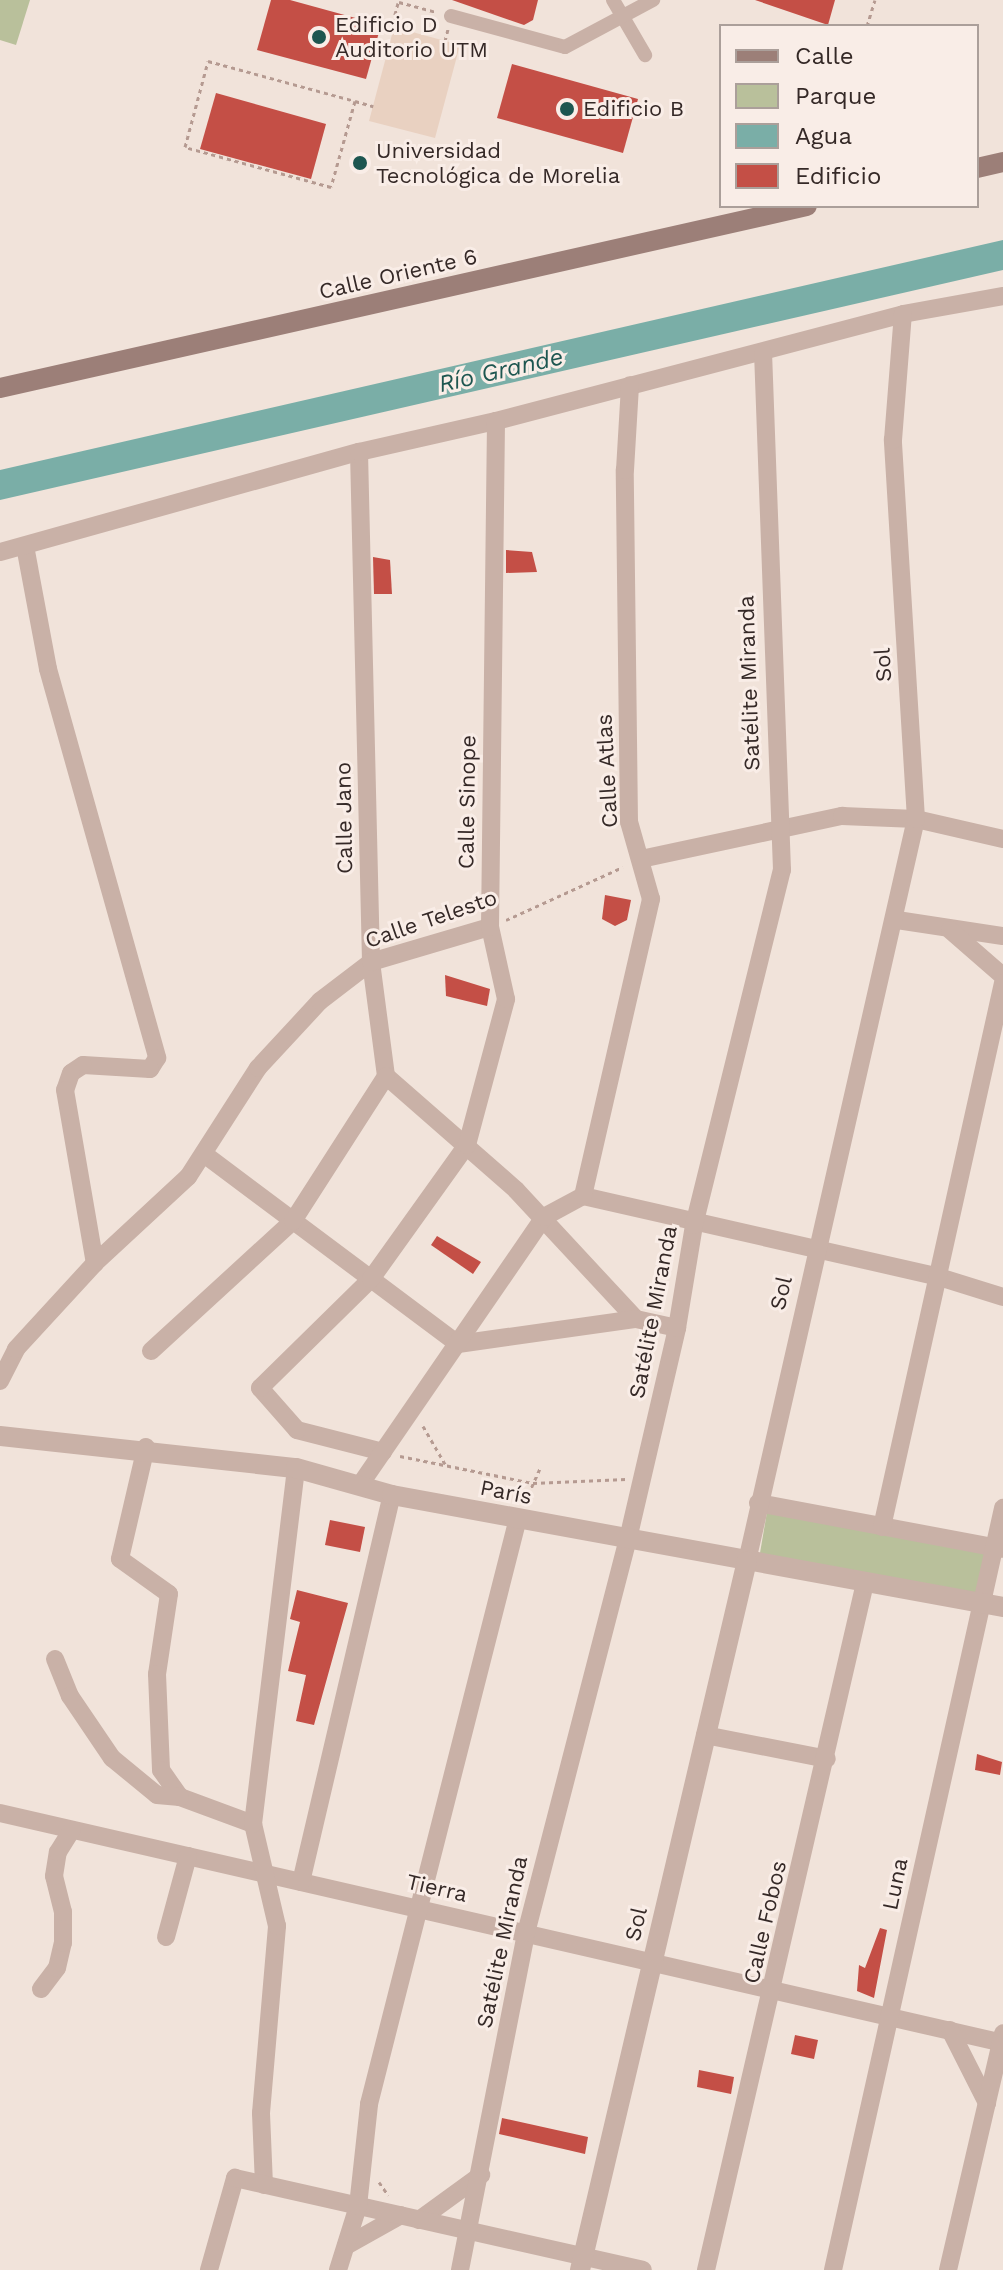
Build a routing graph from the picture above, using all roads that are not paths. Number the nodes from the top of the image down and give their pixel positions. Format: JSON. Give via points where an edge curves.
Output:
{"nodes":[{"id":1,"x":613,"y":0,"type":"edge"},
{"id":2,"x":653,"y":0,"type":"edge"},
{"id":3,"x":451,"y":16,"type":"road end"},
{"id":4,"x":622,"y":16,"type":"junction"},
{"id":5,"x":645,"y":55,"type":"dead end"},
{"id":6,"x":1003,"y":162,"type":"edge"},
{"id":7,"x":979,"y":168,"type":"edge"},
{"id":8,"x":798,"y":208,"type":"edge"},
{"id":9,"x":1003,"y":296,"type":"edge"},
{"id":10,"x":903,"y":314,"type":"junction"},
{"id":11,"x":763,"y":353,"type":"junction"},
{"id":12,"x":630,"y":385,"type":"junction"},
{"id":13,"x":0,"y":388,"type":"edge"},
{"id":14,"x":496,"y":421,"type":"junction"},
{"id":15,"x":359,"y":452,"type":"junction"},
{"id":16,"x":25,"y":546,"type":"junction"},
{"id":17,"x":0,"y":552,"type":"edge"},
{"id":18,"x":916,"y":819,"type":"junction"},
{"id":19,"x":777,"y":830,"type":"junction"},
{"id":20,"x":1003,"y":839,"type":"edge"},
{"id":21,"x":641,"y":859,"type":"junction"},
{"id":22,"x":897,"y":920,"type":"junction"},
{"id":23,"x":490,"y":927,"type":"junction"},
{"id":24,"x":950,"y":930,"type":"junction"},
{"id":25,"x":1003,"y":936,"type":"edge"},
{"id":26,"x":371,"y":962,"type":"junction"},
{"id":27,"x":1003,"y":976,"type":"edge"},
{"id":28,"x":1003,"y":983,"type":"edge"},
{"id":29,"x":386,"y":1076,"type":"junction"},
{"id":30,"x":467,"y":1145,"type":"junction"},
{"id":31,"x":204,"y":1154,"type":"junction"},
{"id":32,"x":583,"y":1196,"type":"junction"},
{"id":33,"x":544,"y":1217,"type":"junction"},
{"id":34,"x":293,"y":1221,"type":"junction"},
{"id":35,"x":694,"y":1225,"type":"junction"},
{"id":36,"x":815,"y":1250,"type":"junction"},
{"id":37,"x":95,"y":1263,"type":"junction"},
{"id":38,"x":939,"y":1277,"type":"junction"},
{"id":39,"x":371,"y":1279,"type":"junction"},
{"id":40,"x":1003,"y":1297,"type":"edge"},
{"id":41,"x":636,"y":1319,"type":"junction"},
{"id":42,"x":677,"y":1328,"type":"junction"},
{"id":43,"x":458,"y":1344,"type":"junction"},
{"id":44,"x":151,"y":1351,"type":"dead end"},
{"id":45,"x":0,"y":1381,"type":"edge"},
{"id":46,"x":0,"y":1436,"type":"edge"},
{"id":47,"x":146,"y":1447,"type":"junction"},
{"id":48,"x":383,"y":1452,"type":"junction"},
{"id":49,"x":296,"y":1468,"type":"junction"},
{"id":50,"x":362,"y":1482,"type":"junction"},
{"id":51,"x":392,"y":1495,"type":"junction"},
{"id":52,"x":758,"y":1503,"type":"junction"},
{"id":53,"x":1003,"y":1508,"type":"edge"},
{"id":54,"x":518,"y":1518,"type":"junction"},
{"id":55,"x":882,"y":1527,"type":"junction"},
{"id":56,"x":628,"y":1539,"type":"junction"},
{"id":57,"x":998,"y":1548,"type":"edge"},
{"id":58,"x":747,"y":1561,"type":"junction"},
{"id":59,"x":865,"y":1583,"type":"junction"},
{"id":60,"x":980,"y":1603,"type":"junction"},
{"id":61,"x":1003,"y":1607,"type":"edge"},
{"id":62,"x":55,"y":1659,"type":"dead end"},
{"id":63,"x":705,"y":1735,"type":"junction"},
{"id":64,"x":827,"y":1759,"type":"junction"},
{"id":65,"x":180,"y":1797,"type":"junction"},
{"id":66,"x":0,"y":1813,"type":"edge"},
{"id":67,"x":253,"y":1824,"type":"junction"},
{"id":68,"x":72,"y":1830,"type":"junction"},
{"id":69,"x":188,"y":1856,"type":"junction"},
{"id":70,"x":263,"y":1873,"type":"junction"},
{"id":71,"x":301,"y":1882,"type":"junction"},
{"id":72,"x":419,"y":1909,"type":"junction"},
{"id":73,"x":526,"y":1933,"type":"junction"},
{"id":74,"x":166,"y":1937,"type":"dead end"},
{"id":75,"x":652,"y":1962,"type":"junction"},
{"id":76,"x":41,"y":1989,"type":"dead end"},
{"id":77,"x":774,"y":1990,"type":"junction"},
{"id":78,"x":891,"y":2017,"type":"junction"},
{"id":79,"x":950,"y":2030,"type":"junction"},
{"id":80,"x":1002,"y":2039,"type":"edge"},
{"id":81,"x":987,"y":2103,"type":"junction"},
{"id":82,"x":481,"y":2175,"type":"junction"},
{"id":83,"x":264,"y":2185,"type":"junction"},
{"id":84,"x":358,"y":2206,"type":"junction"},
{"id":85,"x":410,"y":2218,"type":"junction"},
{"id":86,"x":471,"y":2231,"type":"junction"},
{"id":87,"x":346,"y":2246,"type":"junction"},
{"id":88,"x":582,"y":2263,"type":"edge"},
{"id":89,"x":209,"y":2270,"type":"edge"},
{"id":90,"x":338,"y":2270,"type":"edge"},
{"id":91,"x":460,"y":2270,"type":"edge"},
{"id":92,"x":643,"y":2270,"type":"edge"},
{"id":93,"x":706,"y":2270,"type":"edge"},
{"id":94,"x":833,"y":2270,"type":"edge"},
{"id":95,"x":948,"y":2270,"type":"edge"}],
"edges":[{"from":1,"to":4,"type":"street"},
{"from":2,"to":4,"type":"street"},
{"from":3,"to":4,"type":"street","via":[[565,47]]},
{"from":4,"to":5,"type":"street"},
{"from":6,"to":7,"type":"main road"},
{"from":8,"to":13,"type":"main road","name":"Calle Oriente 6"},
{"from":9,"to":10,"type":"street"},
{"from":10,"to":11,"type":"street"},
{"from":10,"to":18,"type":"street","name":"Sol","via":[[893,440]]},
{"from":11,"to":12,"type":"street"},
{"from":11,"to":19,"type":"street","name":"Satélite Miranda"},
{"from":12,"to":14,"type":"street"},
{"from":12,"to":21,"type":"street","name":"Calle Atlas","via":[[625,470],[629,822]]},
{"from":14,"to":15,"type":"street"},
{"from":14,"to":23,"type":"street","name":"Calle Sinope"},
{"from":15,"to":16,"type":"street"},
{"from":15,"to":26,"type":"street","name":"Calle Jano"},
{"from":16,"to":17,"type":"street"},
{"from":16,"to":37,"type":"street","via":[[48,669],[157,1058],[150,1069],[83,1065],[71,1073],[65,1090]]},
{"from":18,"to":19,"type":"street","via":[[842,816]]},
{"from":18,"to":20,"type":"street"},
{"from":18,"to":22,"type":"street","name":"Sol"},
{"from":19,"to":21,"type":"street"},
{"from":19,"to":35,"type":"street","name":"Satélite Miranda","via":[[782,870]]},
{"from":21,"to":32,"type":"street","name":"Calle Atlas","via":[[651,899]]},
{"from":22,"to":24,"type":"street"},
{"from":22,"to":36,"type":"street","name":"Sol"},
{"from":23,"to":26,"type":"street","name":"Calle Telesto"},
{"from":23,"to":30,"type":"street","name":"Calle Sinope","via":[[506,999]]},
{"from":24,"to":25,"type":"street"},
{"from":24,"to":27,"type":"street"},
{"from":26,"to":29,"type":"street","name":"Calle Jano"},
{"from":26,"to":31,"type":"street","name":"Calle Telesto","via":[[320,1001],[258,1068]]},
{"from":28,"to":38,"type":"street"},
{"from":29,"to":30,"type":"street"},
{"from":29,"to":34,"type":"street"},
{"from":30,"to":33,"type":"street"},
{"from":30,"to":39,"type":"street","name":"Calle Sinope"},
{"from":31,"to":34,"type":"street"},
{"from":31,"to":37,"type":"street","name":"Calle Telesto","via":[[188,1177]]},
{"from":32,"to":33,"type":"street"},
{"from":32,"to":35,"type":"street"},
{"from":33,"to":41,"type":"street"},
{"from":33,"to":43,"type":"street"},
{"from":34,"to":39,"type":"street"},
{"from":34,"to":44,"type":"street"},
{"from":35,"to":36,"type":"street"},
{"from":35,"to":42,"type":"street","name":"Satélite Miranda"},
{"from":36,"to":38,"type":"street"},
{"from":36,"to":52,"type":"street","name":"Sol"},
{"from":37,"to":45,"type":"street","name":"Calle Telesto","via":[[16,1349]]},
{"from":38,"to":40,"type":"street"},
{"from":38,"to":55,"type":"street"},
{"from":39,"to":43,"type":"street"},
{"from":39,"to":48,"type":"street","name":"Calle Sinope","via":[[260,1388],[297,1430]]},
{"from":41,"to":42,"type":"street"},
{"from":41,"to":43,"type":"street"},
{"from":42,"to":56,"type":"street","name":"Satélite Miranda"},
{"from":43,"to":48,"type":"street"},
{"from":46,"to":47,"type":"street","name":"París"},
{"from":47,"to":49,"type":"street","name":"París"},
{"from":47,"to":65,"type":"street","via":[[120,1559],[169,1594],[157,1674],[159,1738],[161,1770]]},
{"from":48,"to":50,"type":"street"},
{"from":49,"to":50,"type":"street","name":"París"},
{"from":49,"to":67,"type":"street"},
{"from":50,"to":51,"type":"street","name":"París"},
{"from":51,"to":54,"type":"street","name":"París"},
{"from":51,"to":71,"type":"street"},
{"from":52,"to":55,"type":"street"},
{"from":52,"to":58,"type":"street","name":"Sol"},
{"from":53,"to":57,"type":"street","name":"Luna"},
{"from":54,"to":56,"type":"street","name":"París"},
{"from":54,"to":72,"type":"street"},
{"from":55,"to":57,"type":"street"},
{"from":56,"to":58,"type":"street","name":"París"},
{"from":56,"to":73,"type":"street","name":"Satélite Miranda"},
{"from":57,"to":60,"type":"street","name":"Luna"},
{"from":58,"to":59,"type":"street","name":"París"},
{"from":58,"to":63,"type":"street","name":"Sol"},
{"from":59,"to":60,"type":"street","name":"París"},
{"from":59,"to":64,"type":"street","name":"Calle Fobos"},
{"from":60,"to":61,"type":"street","name":"París"},
{"from":60,"to":78,"type":"street","name":"Luna"},
{"from":62,"to":65,"type":"street","via":[[70,1696],[112,1758],[157,1795]]},
{"from":63,"to":64,"type":"street"},
{"from":63,"to":75,"type":"street","name":"Sol"},
{"from":64,"to":77,"type":"street","name":"Calle Fobos"},
{"from":65,"to":67,"type":"street"},
{"from":66,"to":68,"type":"street","name":"Tierra"},
{"from":67,"to":70,"type":"street"},
{"from":68,"to":69,"type":"street","name":"Tierra"},
{"from":68,"to":76,"type":"street","via":[[58,1852],[54,1876],[63,1912],[63,1943],[57,1968]]},
{"from":69,"to":70,"type":"street","name":"Tierra"},
{"from":69,"to":74,"type":"street"},
{"from":70,"to":71,"type":"street","name":"Tierra"},
{"from":70,"to":83,"type":"street","via":[[277,1926],[261,2113]]},
{"from":71,"to":72,"type":"street","name":"Tierra"},
{"from":72,"to":73,"type":"street","name":"Tierra"},
{"from":72,"to":84,"type":"street","via":[[369,2104]]},
{"from":73,"to":75,"type":"street","name":"Tierra"},
{"from":73,"to":82,"type":"street","name":"Satélite Miranda"},
{"from":75,"to":77,"type":"street","name":"Tierra"},
{"from":75,"to":88,"type":"street","name":"Sol"},
{"from":77,"to":78,"type":"street","name":"Tierra"},
{"from":77,"to":93,"type":"street","name":"Calle Fobos"},
{"from":78,"to":79,"type":"street","name":"Tierra"},
{"from":78,"to":94,"type":"street","name":"Luna"},
{"from":79,"to":80,"type":"street","name":"Tierra"},
{"from":79,"to":81,"type":"street"},
{"from":80,"to":81,"type":"street"},
{"from":81,"to":95,"type":"street"},
{"from":82,"to":85,"type":"street"},
{"from":82,"to":86,"type":"street","name":"Satélite Miranda"},
{"from":83,"to":84,"type":"street"},
{"from":83,"to":89,"type":"street","via":[[235,2178]]},
{"from":84,"to":85,"type":"street"},
{"from":84,"to":87,"type":"street"},
{"from":85,"to":86,"type":"street"},
{"from":85,"to":87,"type":"street"},
{"from":86,"to":88,"type":"street"},
{"from":86,"to":91,"type":"street","name":"Satélite Miranda"},
{"from":87,"to":90,"type":"street"},
{"from":88,"to":92,"type":"street"}]}
